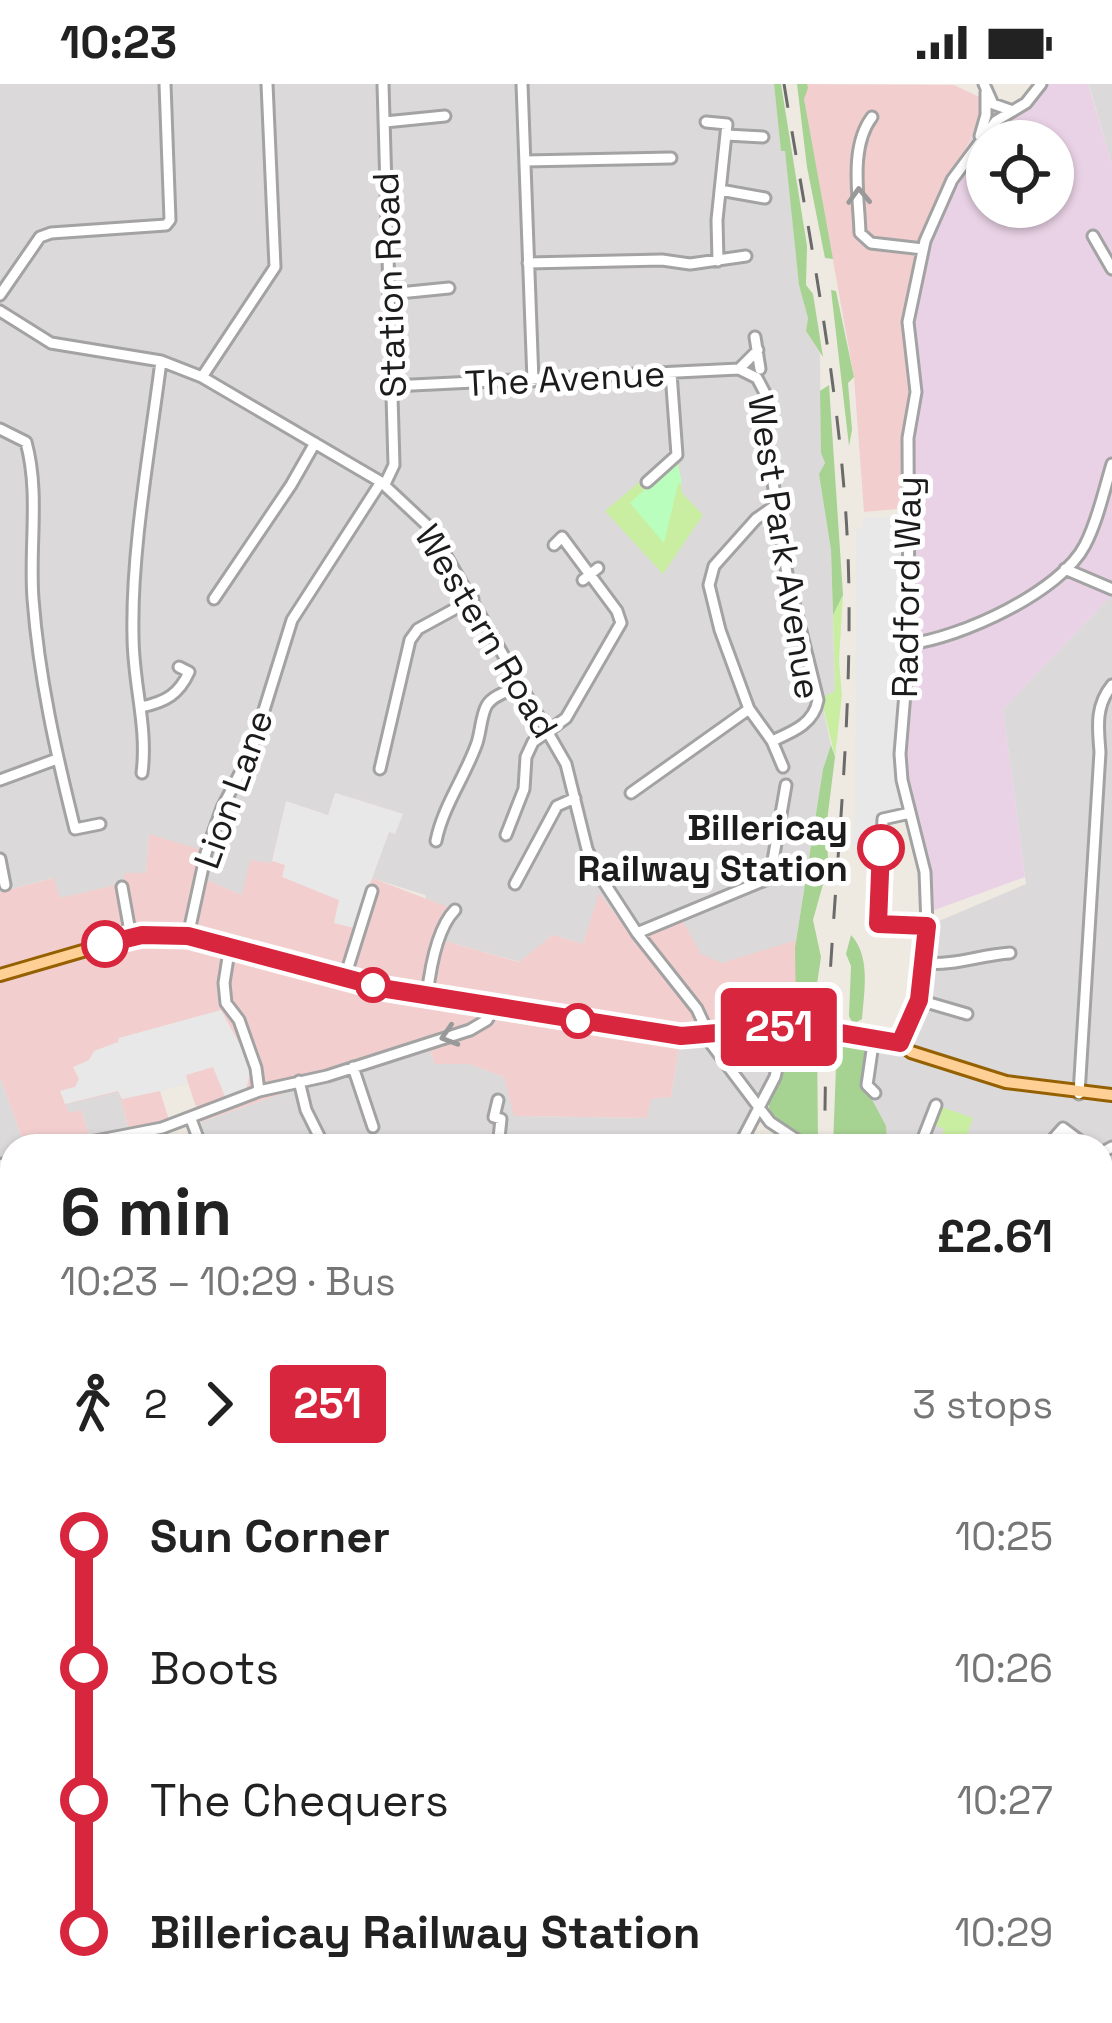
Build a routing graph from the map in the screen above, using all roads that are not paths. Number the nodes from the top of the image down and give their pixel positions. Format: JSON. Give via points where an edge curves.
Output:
{"nodes":[{"id":1,"x":165,"y":84,"type":"edge"},
{"id":2,"x":267,"y":84,"type":"edge"},
{"id":3,"x":383,"y":84,"type":"edge"},
{"id":4,"x":522,"y":84,"type":"edge"},
{"id":5,"x":1041,"y":84,"type":"edge"},
{"id":6,"x":984,"y":87,"type":"edge"},
{"id":7,"x":1013,"y":111,"type":"junction"},
{"id":8,"x":446,"y":116,"type":"dead end"},
{"id":9,"x":872,"y":117,"type":"dead end"},
{"id":10,"x":431,"y":119,"type":"junction"},
{"id":11,"x":985,"y":120,"type":"edge"},
{"id":12,"x":999,"y":120,"type":"edge"},
{"id":13,"x":385,"y":122,"type":"junction"},
{"id":14,"x":706,"y":122,"type":"dead end"},
{"id":15,"x":433,"y":135,"type":"dead end"},
{"id":16,"x":726,"y":135,"type":"junction"},
{"id":17,"x":763,"y":137,"type":"dead end"},
{"id":18,"x":671,"y":158,"type":"dead end"},
{"id":19,"x":966,"y":160,"type":"edge"},
{"id":20,"x":525,"y":161,"type":"junction"},
{"id":21,"x":721,"y":190,"type":"junction"},
{"id":22,"x":765,"y":197,"type":"dead end"},
{"id":23,"x":1093,"y":236,"type":"dead end"},
{"id":24,"x":923,"y":249,"type":"junction"},
{"id":25,"x":746,"y":256,"type":"dead end"},
{"id":26,"x":718,"y":261,"type":"junction"},
{"id":27,"x":527,"y":263,"type":"junction"},
{"id":28,"x":1112,"y":268,"type":"edge"},
{"id":29,"x":449,"y":288,"type":"dead end"},
{"id":30,"x":389,"y":294,"type":"junction"},
{"id":31,"x":0,"y":295,"type":"edge"},
{"id":32,"x":0,"y":311,"type":"edge"},
{"id":33,"x":755,"y":337,"type":"dead end"},
{"id":34,"x":758,"y":350,"type":"junction"},
{"id":35,"x":161,"y":362,"type":"junction"},
{"id":36,"x":739,"y":369,"type":"junction"},
{"id":37,"x":760,"y":369,"type":"dead end"},
{"id":38,"x":671,"y":373,"type":"junction"},
{"id":39,"x":202,"y":377,"type":"junction"},
{"id":40,"x":533,"y":380,"type":"junction"},
{"id":41,"x":392,"y":386,"type":"junction"},
{"id":42,"x":0,"y":430,"type":"edge"},
{"id":43,"x":315,"y":443,"type":"junction"},
{"id":44,"x":1112,"y":464,"type":"edge"},
{"id":45,"x":647,"y":482,"type":"dead end"},
{"id":46,"x":383,"y":483,"type":"junction"},
{"id":47,"x":1106,"y":502,"type":"edge"},
{"id":48,"x":776,"y":506,"type":"junction"},
{"id":49,"x":561,"y":538,"type":"dead end"},
{"id":50,"x":1065,"y":569,"type":"junction"},
{"id":51,"x":1112,"y":589,"type":"edge"},
{"id":52,"x":214,"y":599,"type":"dead end"},
{"id":53,"x":473,"y":599,"type":"junction"},
{"id":54,"x":909,"y":644,"type":"junction"},
{"id":55,"x":187,"y":666,"type":"dead end"},
{"id":56,"x":1112,"y":685,"type":"edge"},
{"id":57,"x":520,"y":686,"type":"junction"},
{"id":58,"x":142,"y":706,"type":"junction"},
{"id":59,"x":749,"y":710,"type":"junction"},
{"id":60,"x":550,"y":733,"type":"junction"},
{"id":61,"x":772,"y":741,"type":"junction"},
{"id":62,"x":57,"y":759,"type":"junction"},
{"id":63,"x":783,"y":767,"type":"dead end"},
{"id":64,"x":380,"y":769,"type":"dead end"},
{"id":65,"x":142,"y":773,"type":"dead end"},
{"id":66,"x":0,"y":780,"type":"edge"},
{"id":67,"x":786,"y":785,"type":"dead end"},
{"id":68,"x":631,"y":793,"type":"dead end"},
{"id":69,"x":575,"y":798,"type":"junction"},
{"id":70,"x":910,"y":812,"type":"junction"},
{"id":71,"x":100,"y":824,"type":"dead end"},
{"id":72,"x":507,"y":828,"type":"dead end"},
{"id":73,"x":75,"y":829,"type":"junction"},
{"id":74,"x":60,"y":832,"type":"dead end"},
{"id":75,"x":436,"y":842,"type":"dead end"},
{"id":76,"x":0,"y":859,"type":"edge"},
{"id":77,"x":526,"y":867,"type":"junction"},
{"id":78,"x":542,"y":874,"type":"dead end"},
{"id":79,"x":5,"y":884,"type":"dead end"},
{"id":80,"x":514,"y":884,"type":"dead end"},
{"id":81,"x":122,"y":887,"type":"dead end"},
{"id":82,"x":372,"y":891,"type":"dead end"},
{"id":83,"x":454,"y":910,"type":"dead end"},
{"id":84,"x":927,"y":926,"type":"junction"},
{"id":85,"x":637,"y":933,"type":"junction"},
{"id":86,"x":188,"y":936,"type":"junction"},
{"id":87,"x":131,"y":938,"type":"junction"},
{"id":88,"x":230,"y":945,"type":"junction"},
{"id":89,"x":1010,"y":953,"type":"dead end"},
{"id":90,"x":925,"y":963,"type":"junction"},
{"id":91,"x":0,"y":975,"type":"edge"},
{"id":92,"x":345,"y":977,"type":"junction"},
{"id":93,"x":427,"y":995,"type":"junction"},
{"id":94,"x":919,"y":1000,"type":"junction"},
{"id":95,"x":494,"y":1008,"type":"junction"},
{"id":96,"x":967,"y":1014,"type":"dead end"},
{"id":97,"x":794,"y":1026,"type":"junction"},
{"id":98,"x":705,"y":1033,"type":"junction"},
{"id":99,"x":868,"y":1036,"type":"junction"},
{"id":100,"x":900,"y":1043,"type":"junction"},
{"id":101,"x":353,"y":1067,"type":"junction"},
{"id":102,"x":298,"y":1082,"type":"junction"},
{"id":103,"x":259,"y":1091,"type":"junction"},
{"id":104,"x":875,"y":1093,"type":"dead end"},
{"id":105,"x":1079,"y":1094,"type":"junction"},
{"id":106,"x":1112,"y":1095,"type":"edge"},
{"id":107,"x":498,"y":1100,"type":"dead end"},
{"id":108,"x":936,"y":1105,"type":"dead end"},
{"id":109,"x":759,"y":1108,"type":"junction"},
{"id":110,"x":191,"y":1119,"type":"junction"},
{"id":111,"x":373,"y":1126,"type":"dead end"},
{"id":112,"x":926,"y":1132,"type":"joint"},
{"id":113,"x":124,"y":1134,"type":"edge"},
{"id":114,"x":197,"y":1134,"type":"edge"},
{"id":115,"x":318,"y":1134,"type":"edge"},
{"id":116,"x":500,"y":1134,"type":"edge"},
{"id":117,"x":745,"y":1134,"type":"edge"},
{"id":118,"x":790,"y":1134,"type":"edge"},
{"id":119,"x":931,"y":1134,"type":"edge"}],
"edges":[{"from":1,"to":31,"type":"street","via":[[170,220],[51,232]]},
{"from":2,"to":39,"type":"street","via":[[275,266]]},
{"from":3,"to":13,"type":"street","name":"Station Road"},
{"from":4,"to":20,"type":"street"},
{"from":5,"to":7,"type":"street","name":"Radford Way"},
{"from":6,"to":7,"type":"street","via":[[1001,110]]},
{"from":6,"to":11,"type":"street","name":"Radford Way"},
{"from":7,"to":12,"type":"street","name":"Radford Way"},
{"from":8,"to":10,"type":"street"},
{"from":24,"to":9,"type":"street","one_way":true,"via":[[871,242],[860,233],[859,158]]},
{"from":10,"to":13,"type":"street"},
{"from":10,"to":15,"type":"street"},
{"from":13,"to":30,"type":"street","name":"Station Road"},
{"from":14,"to":16,"type":"street","via":[[727,124]]},
{"from":16,"to":17,"type":"street"},
{"from":16,"to":21,"type":"street"},
{"from":18,"to":20,"type":"street"},
{"from":19,"to":24,"type":"street","name":"Radford Way"},
{"from":20,"to":27,"type":"street"},
{"from":21,"to":22,"type":"street"},
{"from":21,"to":26,"type":"street"},
{"from":23,"to":28,"type":"street"},
{"from":24,"to":54,"type":"street","name":"Radford Way","via":[[908,322],[916,392],[908,438]]},
{"from":25,"to":26,"type":"street"},
{"from":26,"to":27,"type":"street"},
{"from":27,"to":40,"type":"street"},
{"from":29,"to":30,"type":"street"},
{"from":30,"to":41,"type":"street","name":"Station Road"},
{"from":32,"to":35,"type":"street","name":"Western Road","via":[[51,343]]},
{"from":33,"to":34,"type":"street"},
{"from":34,"to":36,"type":"street","name":"West Park Avenue"},
{"from":34,"to":37,"type":"street"},
{"from":35,"to":39,"type":"street","name":"Western Road"},
{"from":35,"to":58,"type":"street","via":[[134,599]]},
{"from":36,"to":38,"type":"street","name":"The Avenue"},
{"from":36,"to":48,"type":"street","name":"West Park Avenue","via":[[757,378],[766,395]]},
{"from":38,"to":40,"type":"street","name":"The Avenue"},
{"from":38,"to":45,"type":"street","via":[[677,455]]},
{"from":39,"to":43,"type":"street","name":"Western Road"},
{"from":40,"to":41,"type":"street","name":"The Avenue"},
{"from":41,"to":46,"type":"street","name":"Station Road","via":[[394,465]]},
{"from":42,"to":62,"type":"street","via":[[23,438],[34,478],[33,598]]},
{"from":43,"to":46,"type":"street","name":"Western Road"},
{"from":43,"to":52,"type":"street"},
{"from":44,"to":47,"type":"street"},
{"from":46,"to":53,"type":"street","name":"Western Road","via":[[430,528]]},
{"from":46,"to":86,"type":"street","name":"Lion Lane","via":[[292,620],[251,752],[206,853]]},
{"from":47,"to":50,"type":"street"},
{"from":48,"to":59,"type":"street","via":[[714,566],[709,585]]},
{"from":48,"to":61,"type":"street","name":"West Park Avenue","via":[[818,700],[811,717]]},
{"from":49,"to":60,"type":"street","via":[[621,623]]},
{"from":50,"to":51,"type":"street"},
{"from":50,"to":54,"type":"street","via":[[976,626]]},
{"from":53,"to":57,"type":"street","name":"Western Road"},
{"from":53,"to":64,"type":"street","via":[[410,640]]},
{"from":54,"to":70,"type":"street","name":"Radford Way","via":[[900,754]]},
{"from":55,"to":58,"type":"street","via":[[172,697]]},
{"from":56,"to":105,"type":"street","via":[[1097,724]]},
{"from":57,"to":60,"type":"street","name":"Western Road"},
{"from":57,"to":75,"type":"street","via":[[484,709],[463,778],[437,815]]},
{"from":58,"to":65,"type":"street"},
{"from":59,"to":61,"type":"street"},
{"from":59,"to":68,"type":"street"},
{"from":60,"to":69,"type":"street","name":"Western Road"},
{"from":60,"to":72,"type":"street","via":[[529,749],[524,790]]},
{"from":61,"to":63,"type":"street"},
{"from":62,"to":66,"type":"street"},
{"from":62,"to":73,"type":"street"},
{"from":67,"to":85,"type":"street","via":[[770,878]]},
{"from":69,"to":77,"type":"street","via":[[557,806]]},
{"from":69,"to":85,"type":"street","name":"Western Road","via":[[587,849]]},
{"from":70,"to":84,"type":"street","name":"Radford Way"},
{"from":70,"to":84,"type":"street","via":[[883,819],[878,924]]},
{"from":71,"to":73,"type":"street"},
{"from":73,"to":74,"type":"street"},
{"from":76,"to":79,"type":"street"},
{"from":77,"to":78,"type":"street"},
{"from":77,"to":80,"type":"street"},
{"from":81,"to":87,"type":"street"},
{"from":82,"to":92,"type":"street"},
{"from":83,"to":93,"type":"street","via":[[432,956]]},
{"from":84,"to":90,"type":"street","name":"Radford Way"},
{"from":85,"to":98,"type":"street","name":"Western Road"},
{"from":86,"to":87,"type":"main road"},
{"from":86,"to":88,"type":"main road"},
{"from":87,"to":91,"type":"main road"},
{"from":88,"to":92,"type":"main road"},
{"from":88,"to":103,"type":"street","via":[[226,1000]]},
{"from":89,"to":90,"type":"street"},
{"from":90,"to":94,"type":"street","name":"Radford Way"},
{"from":92,"to":93,"type":"main road"},
{"from":93,"to":95,"type":"main road"},
{"from":94,"to":96,"type":"street"},
{"from":94,"to":100,"type":"street","name":"Radford Way"},
{"from":95,"to":98,"type":"main road"},
{"from":95,"to":101,"type":"street","one_way":true,"via":[[470,1030]]},
{"from":97,"to":98,"type":"main road"},
{"from":97,"to":99,"type":"main road","bridge":true},
{"from":97,"to":109,"type":"street"},
{"from":98,"to":109,"type":"street","name":"Western Road"},
{"from":99,"to":100,"type":"main road"},
{"from":99,"to":104,"type":"street","via":[[866,1085]]},
{"from":100,"to":105,"type":"main road","via":[[1006,1082]]},
{"from":101,"to":102,"type":"street"},
{"from":101,"to":111,"type":"street"},
{"from":102,"to":103,"type":"street"},
{"from":102,"to":115,"type":"street"},
{"from":103,"to":110,"type":"street"},
{"from":105,"to":106,"type":"main road"},
{"from":107,"to":116,"type":"street"},
{"from":108,"to":112,"type":"street"},
{"from":109,"to":117,"type":"street"},
{"from":109,"to":118,"type":"street","name":"Western Road"},
{"from":110,"to":113,"type":"street"},
{"from":110,"to":114,"type":"street"},
{"from":112,"to":119,"type":"street"}]}
